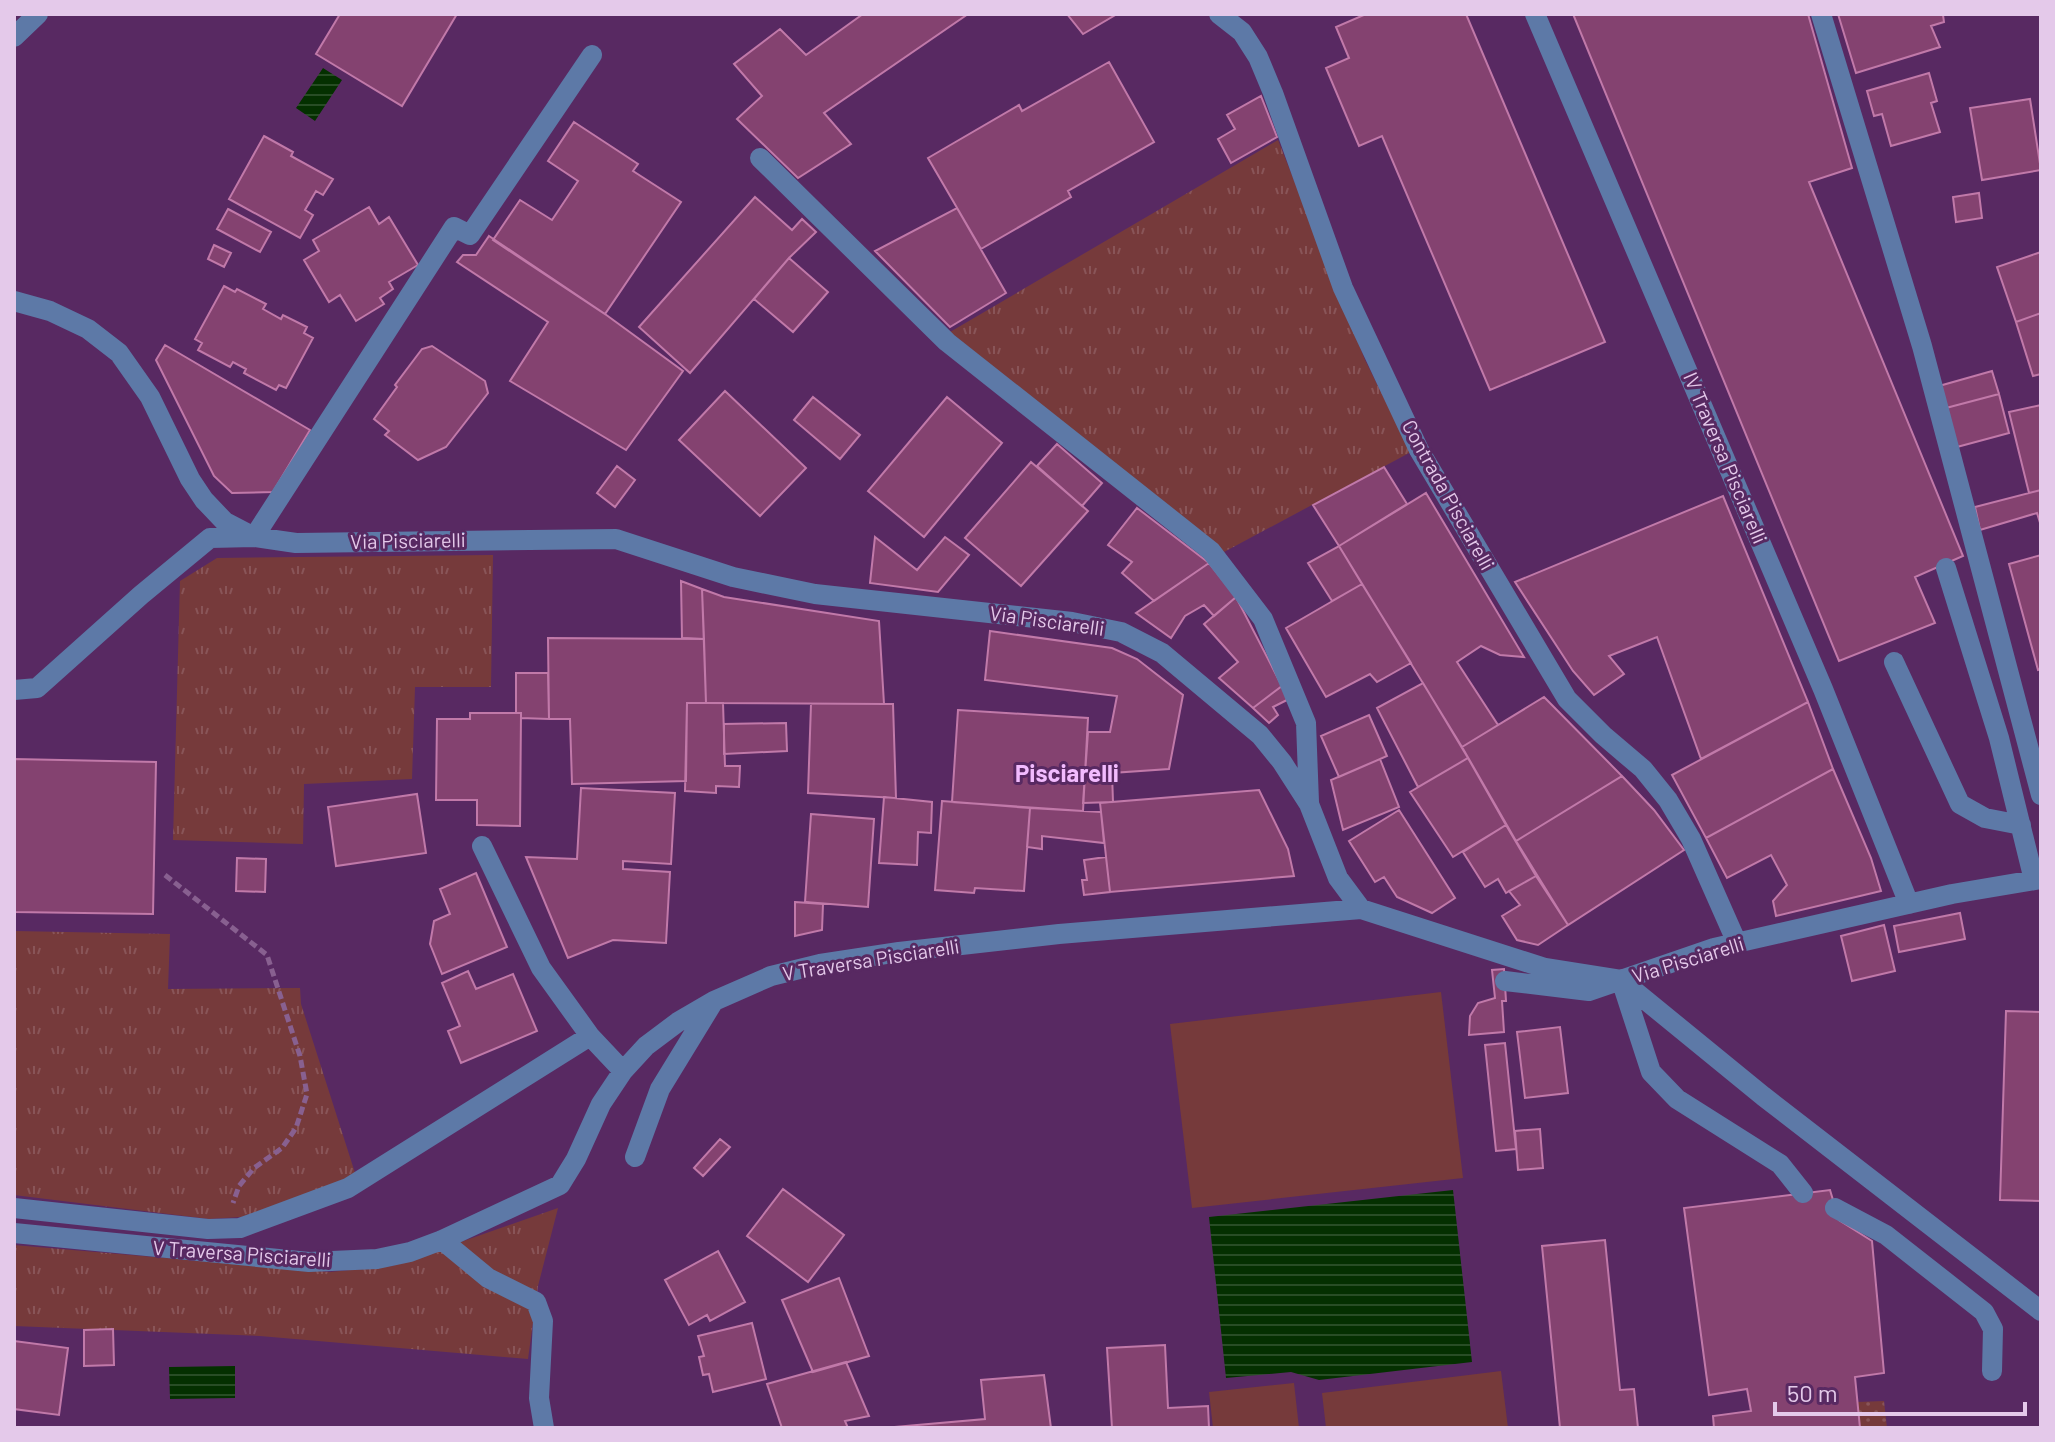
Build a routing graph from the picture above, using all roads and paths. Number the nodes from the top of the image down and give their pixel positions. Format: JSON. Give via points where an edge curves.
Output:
{"nodes":[{"id":1,"x":38,"y":14,"type":"edge"},
{"id":2,"x":1219,"y":14,"type":"edge"},
{"id":3,"x":1535,"y":14,"type":"edge"},
{"id":4,"x":1821,"y":14,"type":"edge"},
{"id":5,"x":14,"y":37,"type":"edge"},
{"id":6,"x":592,"y":55,"type":"dead end"},
{"id":7,"x":760,"y":158,"type":"dead end"},
{"id":8,"x":14,"y":301,"type":"edge"},
{"id":9,"x":254,"y":537,"type":"junction"},
{"id":10,"x":1946,"y":568,"type":"dead end"},
{"id":11,"x":1894,"y":662,"type":"dead end"},
{"id":12,"x":14,"y":690,"type":"edge"},
{"id":13,"x":2041,"y":795,"type":"edge"},
{"id":14,"x":1309,"y":804,"type":"junction"},
{"id":15,"x":2021,"y":825,"type":"junction"},
{"id":16,"x":482,"y":846,"type":"dead end"},
{"id":17,"x":165,"y":875,"type":"dead end"},
{"id":18,"x":2038,"y":879,"type":"edge"},
{"id":19,"x":1909,"y":904,"type":"junction"},
{"id":20,"x":1361,"y":909,"type":"junction"},
{"id":21,"x":1737,"y":943,"type":"junction"},
{"id":22,"x":1621,"y":980,"type":"junction"},
{"id":23,"x":1505,"y":981,"type":"dead end"},
{"id":24,"x":714,"y":1001,"type":"junction"},
{"id":25,"x":590,"y":1036,"type":"junction"},
{"id":26,"x":623,"y":1071,"type":"junction"},
{"id":27,"x":635,"y":1157,"type":"dead end"},
{"id":28,"x":1803,"y":1193,"type":"dead end"},
{"id":29,"x":14,"y":1208,"type":"edge"},
{"id":30,"x":1835,"y":1208,"type":"dead end"},
{"id":31,"x":240,"y":1228,"type":"junction"},
{"id":32,"x":14,"y":1233,"type":"edge"},
{"id":33,"x":442,"y":1240,"type":"junction"},
{"id":34,"x":2041,"y":1311,"type":"edge"},
{"id":35,"x":1992,"y":1371,"type":"dead end"},
{"id":36,"x":544,"y":1428,"type":"edge"}],
"edges":[{"from":1,"to":5,"type":"street"},
{"from":2,"to":21,"type":"street","name":"Contrada Pisciarelli","via":[[1242,32],[1258,57],[1343,288],[1419,450],[1567,699],[1643,769],[1668,800]]},
{"from":3,"to":19,"type":"street","name":"IV Traversa Pisciarelli","via":[[1823,689]]},
{"from":4,"to":13,"type":"street","via":[[1922,346]]},
{"from":6,"to":9,"type":"street","via":[[470,235],[454,227]]},
{"from":7,"to":14,"type":"street","via":[[947,342],[1211,551],[1263,619],[1306,723]]},
{"from":8,"to":9,"type":"street","name":"Via Pisciarelli","via":[[88,329],[119,353],[150,397],[204,500],[225,522]]},
{"from":9,"to":12,"type":"street","via":[[210,538],[37,688]]},
{"from":9,"to":14,"type":"street","name":"Via Pisciarelli","via":[[296,543],[616,539],[733,577],[815,594],[1121,632],[1162,653],[1260,735]]},
{"from":10,"to":15,"type":"street"},
{"from":11,"to":15,"type":"street","via":[[1960,804],[1985,818]]},
{"from":14,"to":20,"type":"street","name":"Via Pisciarelli","via":[[1338,878]]},
{"from":15,"to":18,"type":"street"},
{"from":16,"to":25,"type":"street","via":[[541,968]]},
{"from":17,"to":31,"type":"path","via":[[267,955],[300,1056],[307,1094],[296,1128],[282,1148],[239,1186],[233,1202]]},
{"from":18,"to":19,"type":"street","name":"Via Pisciarelli"},
{"from":19,"to":21,"type":"street","name":"Via Pisciarelli"},
{"from":20,"to":22,"type":"street","name":"Via Pisciarelli","via":[[1545,968]]},
{"from":20,"to":24,"type":"street","name":"V Traversa Pisciarelli","via":[[899,952],[771,976]]},
{"from":21,"to":22,"type":"street","name":"Via Pisciarelli"},
{"from":22,"to":23,"type":"street","via":[[1589,991]]},
{"from":22,"to":28,"type":"street","via":[[1651,1072],[1677,1099],[1780,1164]]},
{"from":22,"to":34,"type":"street"},
{"from":24,"to":26,"type":"street","name":"V Traversa Pisciarelli","via":[[646,1046]]},
{"from":24,"to":27,"type":"street","via":[[660,1089]]},
{"from":25,"to":26,"type":"street"},
{"from":25,"to":31,"type":"street","via":[[348,1188]]},
{"from":26,"to":33,"type":"street","name":"V Traversa Pisciarelli","via":[[560,1185]]},
{"from":29,"to":31,"type":"street"},
{"from":30,"to":35,"type":"street","via":[[1886,1235],[1984,1312],[1993,1329]]},
{"from":32,"to":33,"type":"street","name":"V Traversa Pisciarelli","via":[[309,1262],[377,1259]]},
{"from":33,"to":36,"type":"street","via":[[488,1278],[536,1302],[543,1321],[539,1398]]}]}
